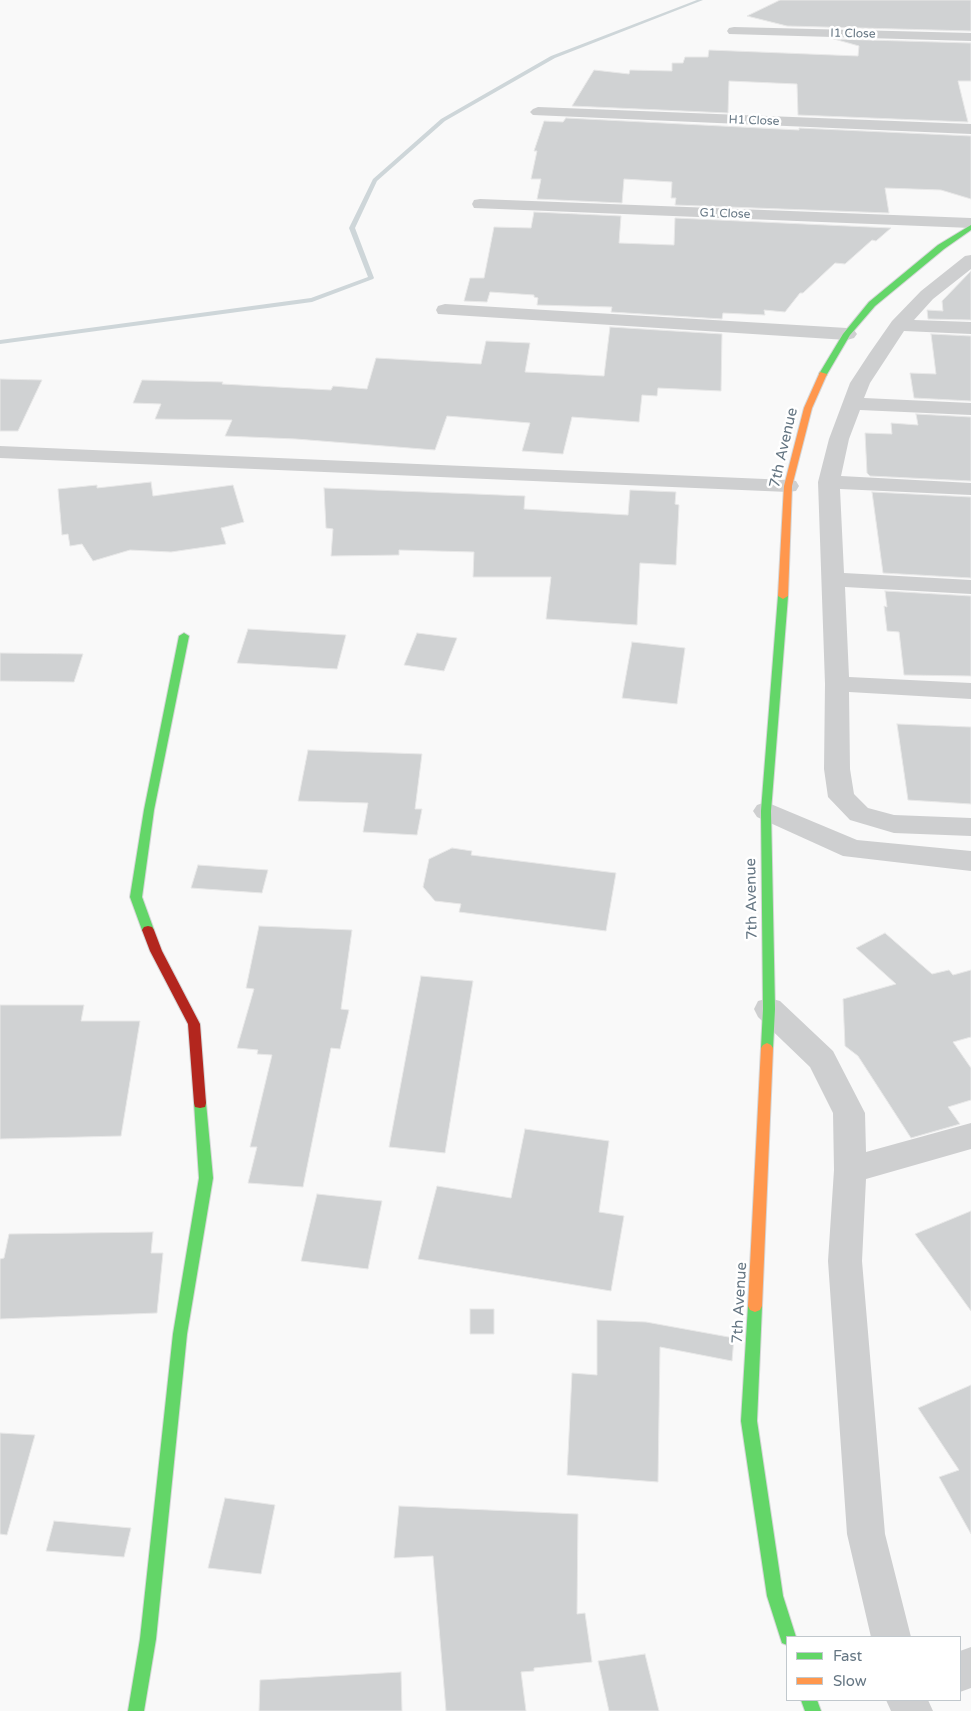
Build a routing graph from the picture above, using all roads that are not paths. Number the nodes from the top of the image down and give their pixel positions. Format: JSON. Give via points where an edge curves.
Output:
{"nodes":[{"id":1,"x":734,"y":31,"type":"dead end"},
{"id":2,"x":971,"y":37,"type":"edge"},
{"id":3,"x":538,"y":112,"type":"dead end"},
{"id":4,"x":971,"y":129,"type":"edge"},
{"id":5,"x":480,"y":204,"type":"dead end"},
{"id":6,"x":971,"y":225,"type":"edge"},
{"id":7,"x":969,"y":262,"type":"edge"},
{"id":8,"x":445,"y":310,"type":"dead end"},
{"id":9,"x":899,"y":325,"type":"junction"},
{"id":10,"x":971,"y":328,"type":"edge"},
{"id":11,"x":847,"y":334,"type":"junction"},
{"id":12,"x":852,"y":404,"type":"junction"},
{"id":13,"x":971,"y":410,"type":"edge"},
{"id":14,"x":0,"y":452,"type":"edge"},
{"id":15,"x":829,"y":482,"type":"junction"},
{"id":16,"x":788,"y":486,"type":"junction"},
{"id":17,"x":971,"y":489,"type":"edge"},
{"id":18,"x":834,"y":579,"type":"junction"},
{"id":19,"x":971,"y":587,"type":"edge"},
{"id":20,"x":184,"y":636,"type":"dead end"},
{"id":21,"x":837,"y":684,"type":"junction"},
{"id":22,"x":971,"y":691,"type":"edge"},
{"id":23,"x":766,"y":811,"type":"junction"},
{"id":24,"x":971,"y":826,"type":"edge"},
{"id":25,"x":971,"y":861,"type":"edge"},
{"id":26,"x":769,"y":1010,"type":"junction"},
{"id":27,"x":971,"y":1136,"type":"edge"},
{"id":28,"x":850,"y":1170,"type":"junction"},
{"id":29,"x":788,"y":1636,"type":"edge"},
{"id":30,"x":891,"y":1636,"type":"edge"},
{"id":31,"x":136,"y":1711,"type":"edge"}],
"edges":[{"from":1,"to":2,"type":"street","name":"I1 Close"},
{"from":3,"to":4,"type":"street","name":"H1 Close"},
{"from":5,"to":6,"type":"street","name":"G1 Close"},
{"from":6,"to":11,"type":"main road","name":"7th Avenue","via":[[872,304]]},
{"from":7,"to":9,"type":"street","via":[[927,295]]},
{"from":8,"to":11,"type":"street"},
{"from":9,"to":10,"type":"street"},
{"from":9,"to":12,"type":"street","via":[[860,383]]},
{"from":11,"to":16,"type":"main road","name":"7th Avenue","via":[[822,376],[808,408]]},
{"from":12,"to":13,"type":"street"},
{"from":12,"to":15,"type":"street","via":[[839,439]]},
{"from":14,"to":16,"type":"street"},
{"from":15,"to":17,"type":"street"},
{"from":15,"to":18,"type":"street","via":[[829,533]]},
{"from":16,"to":23,"type":"main road","name":"7th Avenue"},
{"from":18,"to":19,"type":"street"},
{"from":18,"to":21,"type":"street"},
{"from":20,"to":31,"type":"main road","via":[[149,810],[136,897],[156,951],[194,1024],[206,1178],[180,1334],[148,1639]]},
{"from":21,"to":22,"type":"street"},
{"from":21,"to":24,"type":"street","via":[[837,769],[841,796],[859,814],[894,824]]},
{"from":23,"to":25,"type":"street","via":[[853,849]]},
{"from":23,"to":26,"type":"main road","name":"7th Avenue"},
{"from":26,"to":28,"type":"street","via":[[822,1058],[848,1113]]},
{"from":26,"to":29,"type":"main road","name":"7th Avenue","via":[[749,1421],[775,1596]]},
{"from":27,"to":28,"type":"street"},
{"from":28,"to":30,"type":"street","via":[[845,1261],[866,1534]]}]}
